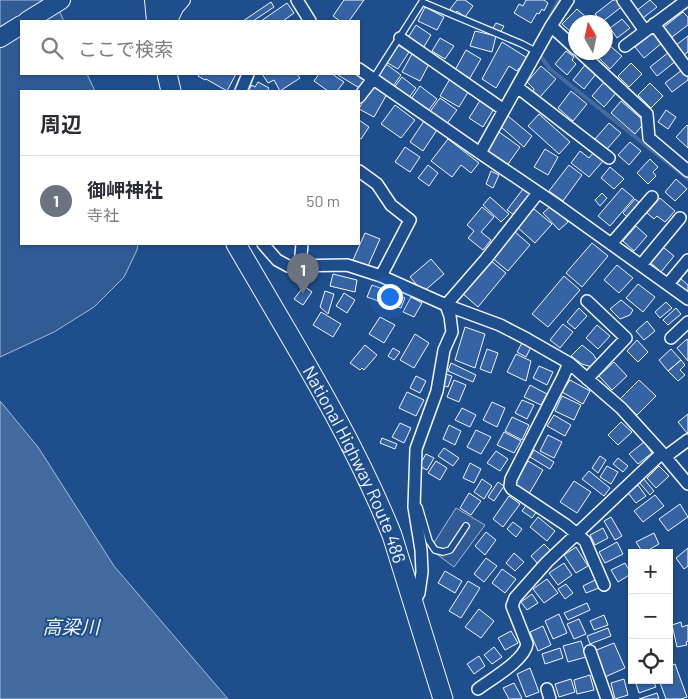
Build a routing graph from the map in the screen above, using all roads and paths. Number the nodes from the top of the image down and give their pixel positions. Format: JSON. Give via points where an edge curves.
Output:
{"nodes":[{"id":1,"x":61,"y":0,"type":"edge"},
{"id":2,"x":152,"y":0,"type":"edge"},
{"id":3,"x":166,"y":0,"type":"edge"},
{"id":4,"x":183,"y":0,"type":"edge"},
{"id":5,"x":297,"y":0,"type":"edge"},
{"id":6,"x":568,"y":0,"type":"edge"},
{"id":7,"x":623,"y":0,"type":"edge"},
{"id":8,"x":685,"y":2,"type":"edge"},
{"id":9,"x":29,"y":20,"type":"edge"},
{"id":10,"x":154,"y":20,"type":"edge"},
{"id":11,"x":164,"y":20,"type":"edge"},
{"id":12,"x":170,"y":20,"type":"edge"},
{"id":13,"x":309,"y":20,"type":"edge"},
{"id":14,"x":20,"y":26,"type":"edge"},
{"id":15,"x":551,"y":26,"type":"junction"},
{"id":16,"x":650,"y":28,"type":"junction"},
{"id":17,"x":0,"y":38,"type":"edge"},
{"id":18,"x":400,"y":38,"type":"junction"},
{"id":19,"x":568,"y":42,"type":"edge"},
{"id":20,"x":624,"y":46,"type":"dead end"},
{"id":21,"x":536,"y":52,"type":"junction"},
{"id":22,"x":589,"y":60,"type":"edge"},
{"id":23,"x":360,"y":70,"type":"edge"},
{"id":24,"x":688,"y":70,"type":"edge"},
{"id":25,"x":168,"y":75,"type":"edge"},
{"id":26,"x":248,"y":75,"type":"edge"},
{"id":27,"x":373,"y":79,"type":"junction"},
{"id":28,"x":517,"y":87,"type":"junction"},
{"id":29,"x":171,"y":90,"type":"edge"},
{"id":30,"x":241,"y":90,"type":"edge"},
{"id":31,"x":360,"y":96,"type":"edge"},
{"id":32,"x":504,"y":110,"type":"junction"},
{"id":33,"x":480,"y":153,"type":"junction"},
{"id":34,"x":610,"y":158,"type":"dead end"},
{"id":35,"x":688,"y":171,"type":"edge"},
{"id":36,"x":360,"y":172,"type":"edge"},
{"id":37,"x":538,"y":193,"type":"junction"},
{"id":38,"x":652,"y":197,"type":"dead end"},
{"id":39,"x":680,"y":218,"type":"dead end"},
{"id":40,"x":611,"y":244,"type":"junction"},
{"id":41,"x":237,"y":245,"type":"edge"},
{"id":42,"x":264,"y":245,"type":"edge"},
{"id":43,"x":302,"y":245,"type":"edge"},
{"id":44,"x":688,"y":260,"type":"edge"},
{"id":45,"x":642,"y":265,"type":"junction"},
{"id":46,"x":300,"y":266,"type":"junction"},
{"id":47,"x":381,"y":276,"type":"junction"},
{"id":48,"x":668,"y":284,"type":"junction"},
{"id":49,"x":688,"y":299,"type":"edge"},
{"id":50,"x":587,"y":301,"type":"dead end"},
{"id":51,"x":446,"y":305,"type":"junction"},
{"id":52,"x":688,"y":322,"type":"edge"},
{"id":53,"x":671,"y":338,"type":"dead end"},
{"id":54,"x":569,"y":364,"type":"junction"},
{"id":55,"x":587,"y":380,"type":"junction"},
{"id":56,"x":688,"y":440,"type":"edge"},
{"id":57,"x":664,"y":455,"type":"junction"},
{"id":58,"x":688,"y":484,"type":"edge"},
{"id":59,"x":414,"y":496,"type":"junction"},
{"id":60,"x":466,"y":526,"type":"dead end"},
{"id":61,"x":576,"y":534,"type":"junction"},
{"id":62,"x":604,"y":585,"type":"dead end"},
{"id":63,"x":414,"y":602,"type":"junction"},
{"id":64,"x":590,"y":652,"type":"dead end"},
{"id":65,"x":478,"y":689,"type":"dead end"},
{"id":66,"x":443,"y":699,"type":"edge"},
{"id":67,"x":607,"y":699,"type":"edge"}],
"edges":[{"from":1,"to":9,"type":"main road"},
{"from":2,"to":10,"type":"street"},
{"from":3,"to":11,"type":"highway"},
{"from":4,"to":12,"type":"street"},
{"from":5,"to":13,"type":"street"},
{"from":6,"to":15,"type":"street"},
{"from":7,"to":16,"type":"street"},
{"from":8,"to":16,"type":"street"},
{"from":14,"to":17,"type":"main road"},
{"from":15,"to":19,"type":"street"},
{"from":15,"to":21,"type":"street"},
{"from":16,"to":20,"type":"street"},
{"from":16,"to":24,"type":"street"},
{"from":18,"to":21,"type":"lane","via":[[422,2]]},
{"from":18,"to":27,"type":"lane"},
{"from":18,"to":32,"type":"street"},
{"from":21,"to":28,"type":"street"},
{"from":22,"to":35,"type":"street","via":[[647,114],[649,138]]},
{"from":23,"to":27,"type":"street"},
{"from":25,"to":29,"type":"highway"},
{"from":26,"to":30,"type":"street"},
{"from":27,"to":31,"type":"street"},
{"from":27,"to":33,"type":"street"},
{"from":28,"to":32,"type":"street"},
{"from":28,"to":34,"type":"street"},
{"from":32,"to":33,"type":"street"},
{"from":33,"to":37,"type":"street"},
{"from":36,"to":47,"type":"street","via":[[377,184],[392,205],[410,220]]},
{"from":37,"to":40,"type":"street"},
{"from":37,"to":51,"type":"street"},
{"from":38,"to":40,"type":"street"},
{"from":39,"to":45,"type":"street"},
{"from":40,"to":45,"type":"street"},
{"from":41,"to":63,"type":"highway","name":"National Highway Route 486","via":[[368,478],[392,535]]},
{"from":42,"to":46,"type":"street","via":[[277,260],[288,266]]},
{"from":43,"to":46,"type":"street"},
{"from":44,"to":48,"type":"street"},
{"from":45,"to":48,"type":"street"},
{"from":46,"to":47,"type":"street","via":[[347,264]]},
{"from":47,"to":51,"type":"street"},
{"from":48,"to":49,"type":"street"},
{"from":50,"to":55,"type":"street","via":[[626,338]]},
{"from":51,"to":54,"type":"street","via":[[500,325]]},
{"from":51,"to":59,"type":"street","via":[[452,332],[444,350],[437,390],[416,449]]},
{"from":52,"to":53,"type":"street"},
{"from":54,"to":55,"type":"street"},
{"from":54,"to":61,"type":"street","via":[[510,486]]},
{"from":55,"to":57,"type":"street","via":[[621,408]]},
{"from":56,"to":57,"type":"street"},
{"from":57,"to":58,"type":"street"},
{"from":57,"to":61,"type":"street"},
{"from":59,"to":60,"type":"lane","via":[[435,550],[450,550]]},
{"from":59,"to":63,"type":"street","via":[[422,572],[419,593]]},
{"from":61,"to":62,"type":"street","via":[[585,541]]},
{"from":61,"to":65,"type":"street","via":[[513,602],[526,648],[515,662]]},
{"from":63,"to":66,"type":"highway","name":"National Highway Route 486"},
{"from":64,"to":67,"type":"street"}]}
